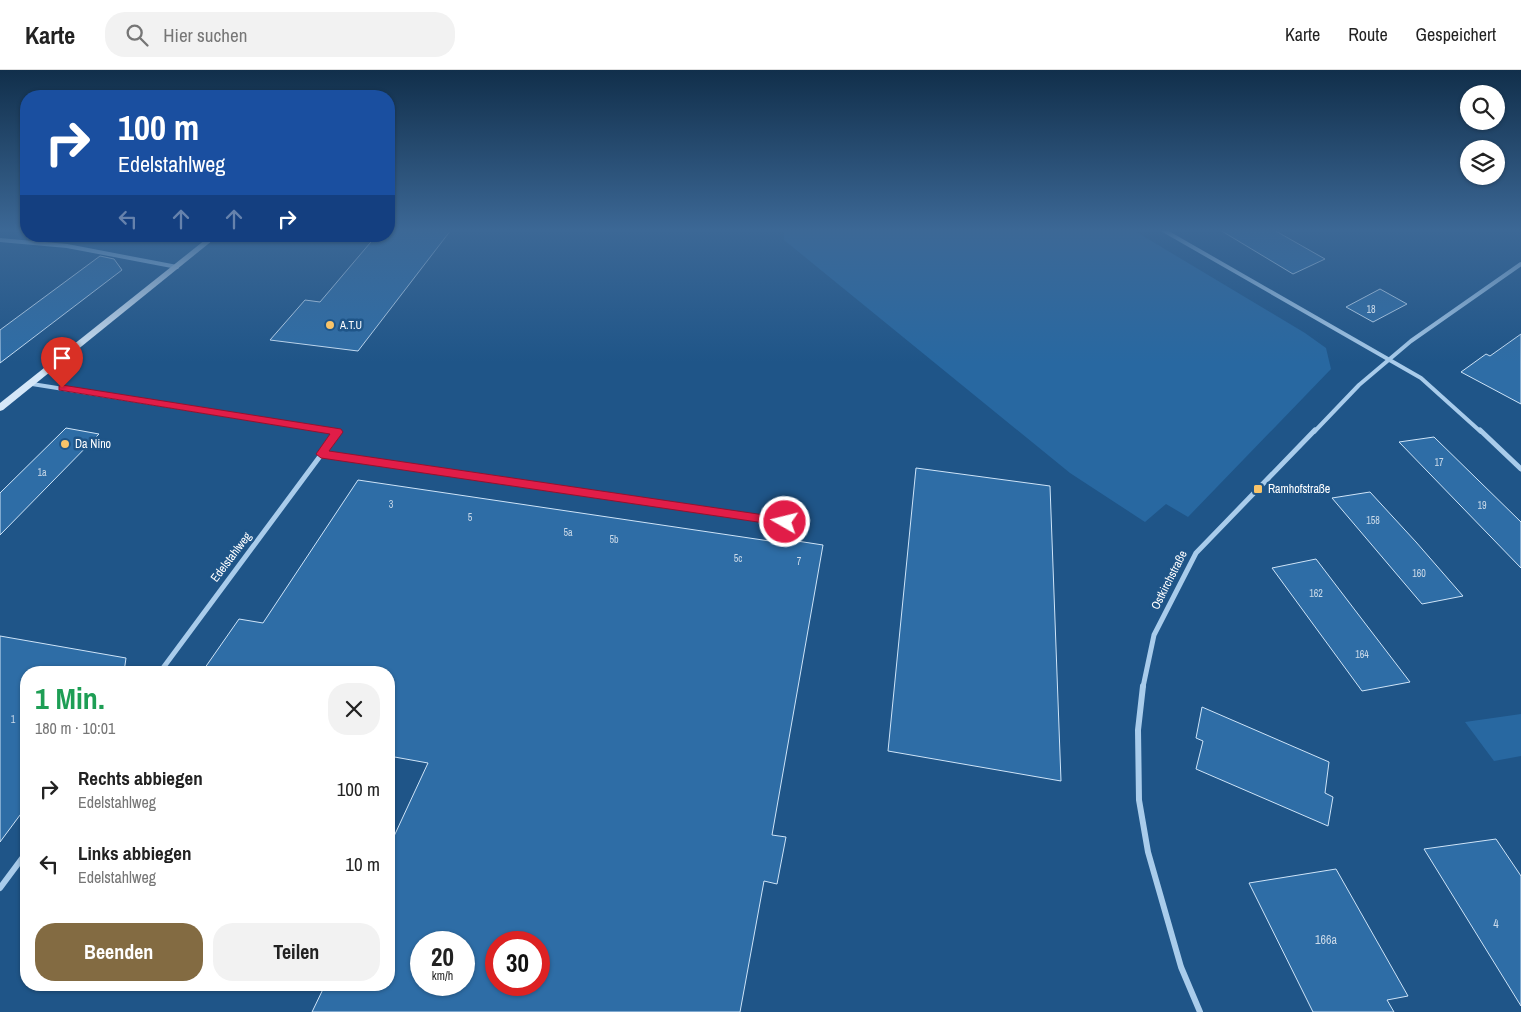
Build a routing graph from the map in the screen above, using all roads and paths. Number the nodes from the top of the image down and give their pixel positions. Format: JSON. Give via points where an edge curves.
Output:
{"nodes":[{"id":1,"x":167,"y":274,"type":"edge"},
{"id":2,"x":1239,"y":274,"type":"edge"},
{"id":3,"x":1506,"y":274,"type":"edge"},
{"id":4,"x":1387,"y":360,"type":"junction"},
{"id":5,"x":32,"y":384,"type":"junction"},
{"id":6,"x":0,"y":408,"type":"edge"},
{"id":7,"x":321,"y":454,"type":"junction"},
{"id":8,"x":1521,"y":469,"type":"edge"},
{"id":9,"x":785,"y":522,"type":"dead end"},
{"id":10,"x":164,"y":666,"type":"edge"},
{"id":11,"x":20,"y":861,"type":"edge"},
{"id":12,"x":0,"y":888,"type":"edge"},
{"id":13,"x":1200,"y":1012,"type":"edge"}],
"edges":[{"from":1,"to":5,"type":"main road"},
{"from":2,"to":4,"type":"street"},
{"from":3,"to":4,"type":"street","name":"Ostkirchstraße"},
{"from":4,"to":8,"type":"street","via":[[1421,378]]},
{"from":4,"to":13,"type":"street","name":"Ostkirchstraße","via":[[1196,553],[1154,635],[1145,672],[1138,730],[1138,800],[1148,852],[1181,967]]},
{"from":5,"to":6,"type":"main road"},
{"from":5,"to":7,"type":"street","name":"Edelstahlweg","via":[[338,432]]},
{"from":7,"to":9,"type":"street"},
{"from":7,"to":10,"type":"street","name":"Edelstahlweg"},
{"from":11,"to":12,"type":"street"}]}
